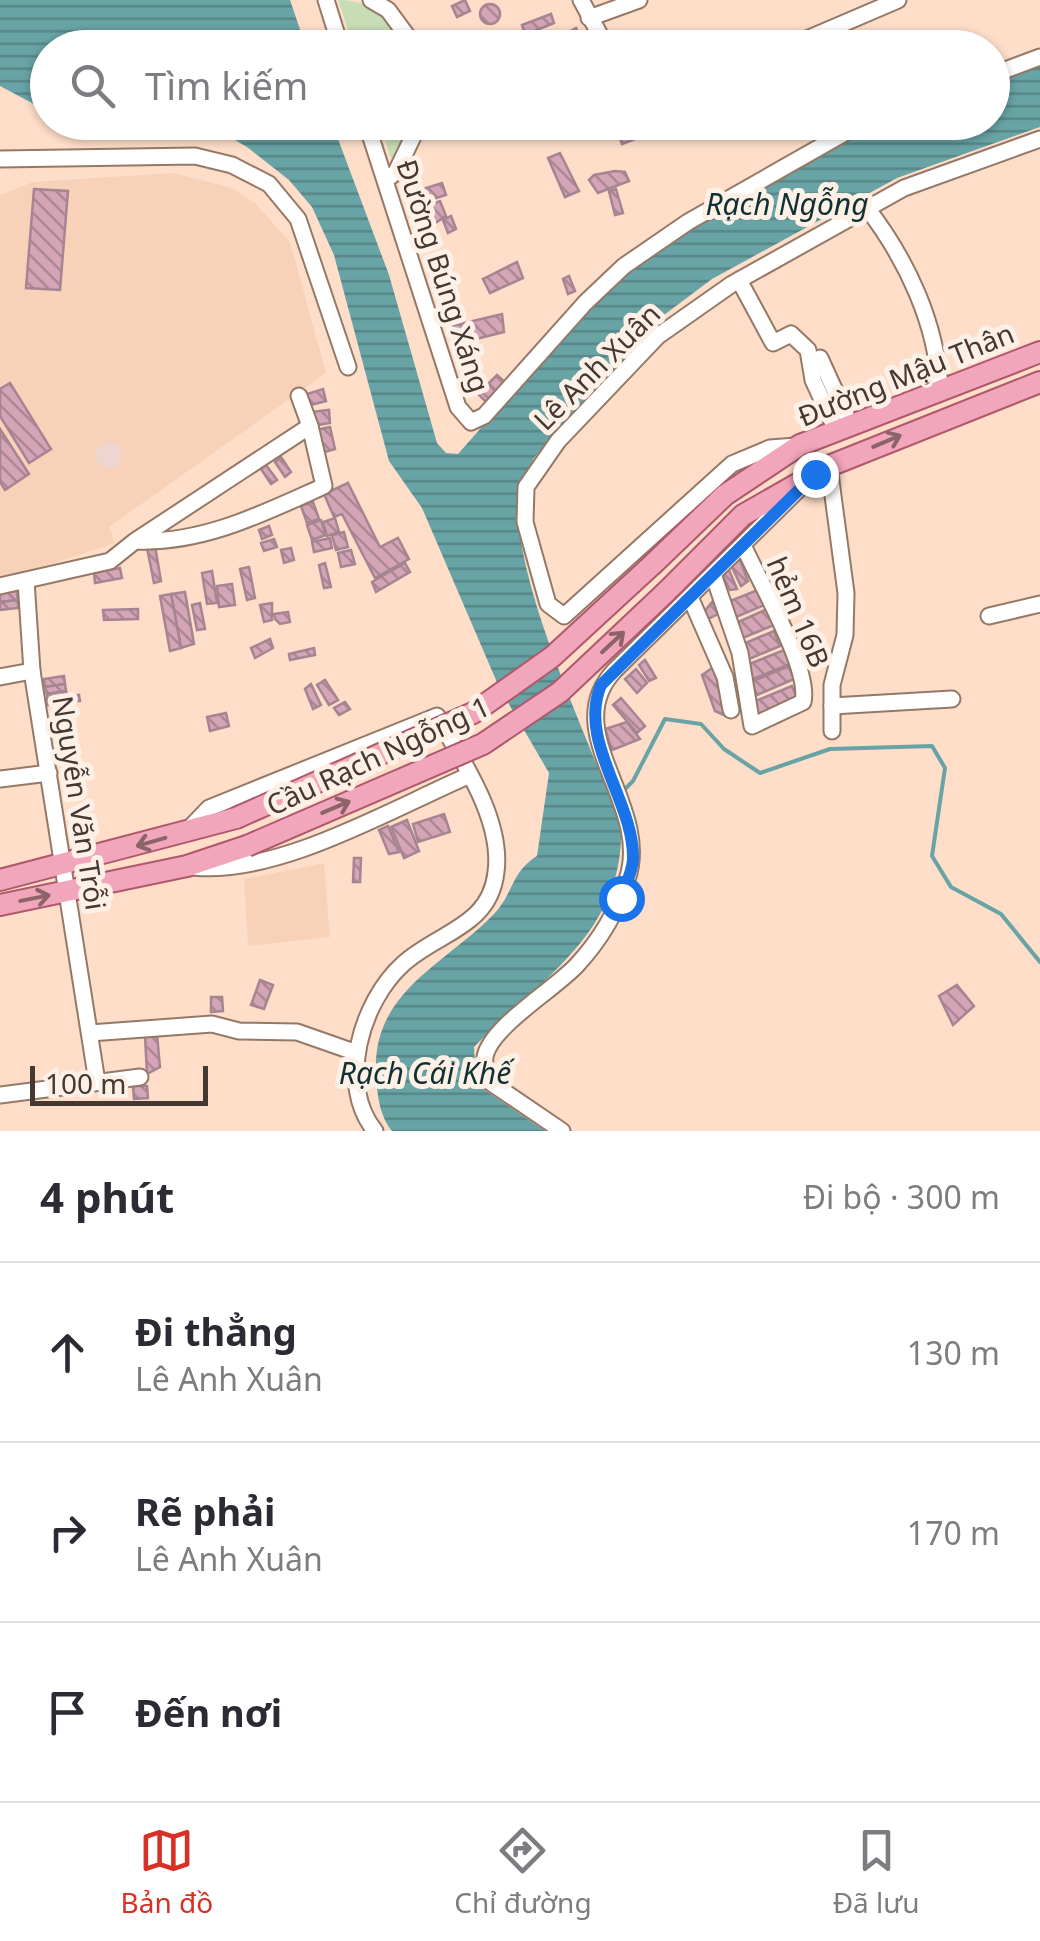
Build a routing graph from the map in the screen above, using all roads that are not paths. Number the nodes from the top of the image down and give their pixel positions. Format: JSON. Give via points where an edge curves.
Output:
{"nodes":[{"id":1,"x":326,"y":0,"type":"edge"},
{"id":2,"x":371,"y":0,"type":"edge"},
{"id":3,"x":581,"y":0,"type":"edge"},
{"id":4,"x":638,"y":0,"type":"edge"},
{"id":5,"x":898,"y":0,"type":"edge"},
{"id":6,"x":589,"y":18,"type":"junction"},
{"id":7,"x":335,"y":30,"type":"edge"},
{"id":8,"x":403,"y":30,"type":"edge"},
{"id":9,"x":596,"y":30,"type":"edge"},
{"id":10,"x":828,"y":30,"type":"edge"},
{"id":11,"x":1040,"y":57,"type":"edge"},
{"id":12,"x":1010,"y":68,"type":"edge"},
{"id":13,"x":1040,"y":139,"type":"edge"},
{"id":14,"x":372,"y":140,"type":"edge"},
{"id":15,"x":411,"y":140,"type":"edge"},
{"id":16,"x":832,"y":140,"type":"edge"},
{"id":17,"x":0,"y":160,"type":"edge"},
{"id":18,"x":386,"y":180,"type":"junction"},
{"id":19,"x":867,"y":208,"type":"junction"},
{"id":20,"x":739,"y":280,"type":"junction"},
{"id":21,"x":1040,"y":352,"type":"edge"},
{"id":22,"x":820,"y":358,"type":"dead end"},
{"id":23,"x":348,"y":367,"type":"dead end"},
{"id":24,"x":1040,"y":382,"type":"edge"},
{"id":25,"x":940,"y":390,"type":"junction"},
{"id":26,"x":299,"y":396,"type":"dead end"},
{"id":27,"x":310,"y":426,"type":"junction"},
{"id":28,"x":843,"y":427,"type":"junction"},
{"id":29,"x":800,"y":446,"type":"junction"},
{"id":30,"x":822,"y":470,"type":"junction"},
{"id":31,"x":135,"y":541,"type":"junction"},
{"id":32,"x":743,"y":545,"type":"junction"},
{"id":33,"x":653,"y":564,"type":"joint"},
{"id":34,"x":713,"y":574,"type":"junction"},
{"id":35,"x":26,"y":581,"type":"junction"},
{"id":36,"x":0,"y":586,"type":"edge"},
{"id":37,"x":666,"y":593,"type":"joint"},
{"id":38,"x":690,"y":597,"type":"junction"},
{"id":39,"x":1040,"y":604,"type":"edge"},
{"id":40,"x":989,"y":616,"type":"dead end"},
{"id":41,"x":32,"y":671,"type":"junction"},
{"id":42,"x":0,"y":677,"type":"edge"},
{"id":43,"x":952,"y":699,"type":"dead end"},
{"id":44,"x":832,"y":706,"type":"junction"},
{"id":45,"x":731,"y":710,"type":"dead end"},
{"id":46,"x":832,"y":731,"type":"dead end"},
{"id":47,"x":49,"y":773,"type":"junction"},
{"id":48,"x":470,"y":775,"type":"junction"},
{"id":49,"x":0,"y":779,"type":"edge"},
{"id":50,"x":185,"y":833,"type":"junction"},
{"id":51,"x":65,"y":866,"type":"junction"},
{"id":52,"x":187,"y":866,"type":"junction"},
{"id":53,"x":0,"y":880,"type":"edge"},
{"id":54,"x":70,"y":892,"type":"junction"},
{"id":55,"x":0,"y":905,"type":"edge"},
{"id":56,"x":90,"y":1033,"type":"junction"},
{"id":57,"x":357,"y":1054,"type":"junction"},
{"id":58,"x":140,"y":1077,"type":"dead end"},
{"id":59,"x":97,"y":1082,"type":"junction"},
{"id":60,"x":0,"y":1095,"type":"edge"},
{"id":61,"x":376,"y":1131,"type":"edge"},
{"id":62,"x":562,"y":1131,"type":"edge"}],
"edges":[{"from":1,"to":7,"type":"street"},
{"from":2,"to":8,"type":"street"},
{"from":3,"to":6,"type":"street"},
{"from":4,"to":6,"type":"street"},
{"from":5,"to":10,"type":"street"},
{"from":6,"to":9,"type":"street"},
{"from":11,"to":12,"type":"street"},
{"from":13,"to":19,"type":"street","name":"Lê Anh Xuân"},
{"from":14,"to":18,"type":"street","name":"Đường Búng Xáng"},
{"from":15,"to":18,"type":"street"},
{"from":16,"to":18,"type":"street","name":"Đường Búng Xáng","via":[[624,266],[484,416],[470,422],[458,407]]},
{"from":17,"to":23,"type":"street","via":[[196,156],[269,184],[298,219]]},
{"from":19,"to":20,"type":"street","name":"Lê Anh Xuân"},
{"from":19,"to":25,"type":"street","via":[[898,248],[917,291]]},
{"from":20,"to":28,"type":"street","via":[[769,345],[790,334],[806,347],[813,380]]},
{"from":20,"to":29,"type":"street","name":"Lê Anh Xuân","via":[[658,336],[539,464],[522,506],[548,604],[564,616],[732,464],[770,448]]},
{"from":21,"to":25,"type":"main road","name":"Đường Mậu Thân"},
{"from":22,"to":28,"type":"street"},
{"from":30,"to":24,"type":"main road","name":"Đường Mậu Thân","one_way":true},
{"from":25,"to":28,"type":"main road","name":"Đường Mậu Thân"},
{"from":26,"to":27,"type":"street"},
{"from":27,"to":31,"type":"street"},
{"from":27,"to":31,"type":"street","via":[[324,486],[212,532]]},
{"from":28,"to":29,"type":"main road","name":"Đường Mậu Thân"},
{"from":29,"to":33,"type":"main road","name":"Đường Mậu Thân","via":[[725,495]]},
{"from":30,"to":32,"type":"street"},
{"from":30,"to":37,"type":"main road","name":"Đường Mậu Thân","via":[[743,515]]},
{"from":30,"to":44,"type":"street","via":[[846,608]]},
{"from":31,"to":35,"type":"street","via":[[110,560]]},
{"from":32,"to":34,"type":"street"},
{"from":32,"to":34,"type":"street","name":"hẻm 16B","via":[[805,696],[752,726],[740,654]]},
{"from":33,"to":50,"type":"main road","name":"Cầu Rạch Ngỗng 1","bridge":true,"via":[[552,657],[473,712],[236,818]]},
{"from":34,"to":38,"type":"street"},
{"from":35,"to":36,"type":"street"},
{"from":35,"to":41,"type":"street","name":"Nguyễn Văn Trỗi"},
{"from":52,"to":37,"type":"main road","name":"Cầu Rạch Ngỗng 1","one_way":true,"bridge":true,"via":[[483,744],[560,692]]},
{"from":38,"to":45,"type":"street","via":[[725,676]]},
{"from":38,"to":62,"type":"street","via":[[601,685],[593,704],[630,828],[633,864],[607,927],[575,967],[495,1037],[485,1056],[486,1080]]},
{"from":39,"to":40,"type":"street"},
{"from":41,"to":42,"type":"street"},
{"from":41,"to":47,"type":"street","name":"Nguyễn Văn Trỗi"},
{"from":43,"to":44,"type":"street"},
{"from":44,"to":46,"type":"street"},
{"from":47,"to":49,"type":"street"},
{"from":47,"to":51,"type":"street","name":"Nguyễn Văn Trỗi"},
{"from":48,"to":50,"type":"street","via":[[437,716],[209,808]]},
{"from":48,"to":52,"type":"street","via":[[267,863],[216,870]]},
{"from":48,"to":57,"type":"street","via":[[496,856],[487,903],[385,984]]},
{"from":50,"to":51,"type":"main road","one_way":true},
{"from":51,"to":53,"type":"main road"},
{"from":51,"to":54,"type":"street","name":"Nguyễn Văn Trỗi"},
{"from":52,"to":54,"type":"main road"},
{"from":55,"to":54,"type":"main road","one_way":true},
{"from":54,"to":56,"type":"street","name":"Nguyễn Văn Trỗi"},
{"from":56,"to":57,"type":"street","via":[[212,1024],[297,1032]]},
{"from":56,"to":59,"type":"street","name":"Nguyễn Văn Trỗi"},
{"from":57,"to":61,"type":"street","via":[[359,1101]]},
{"from":58,"to":59,"type":"street"},
{"from":59,"to":60,"type":"street"}]}
